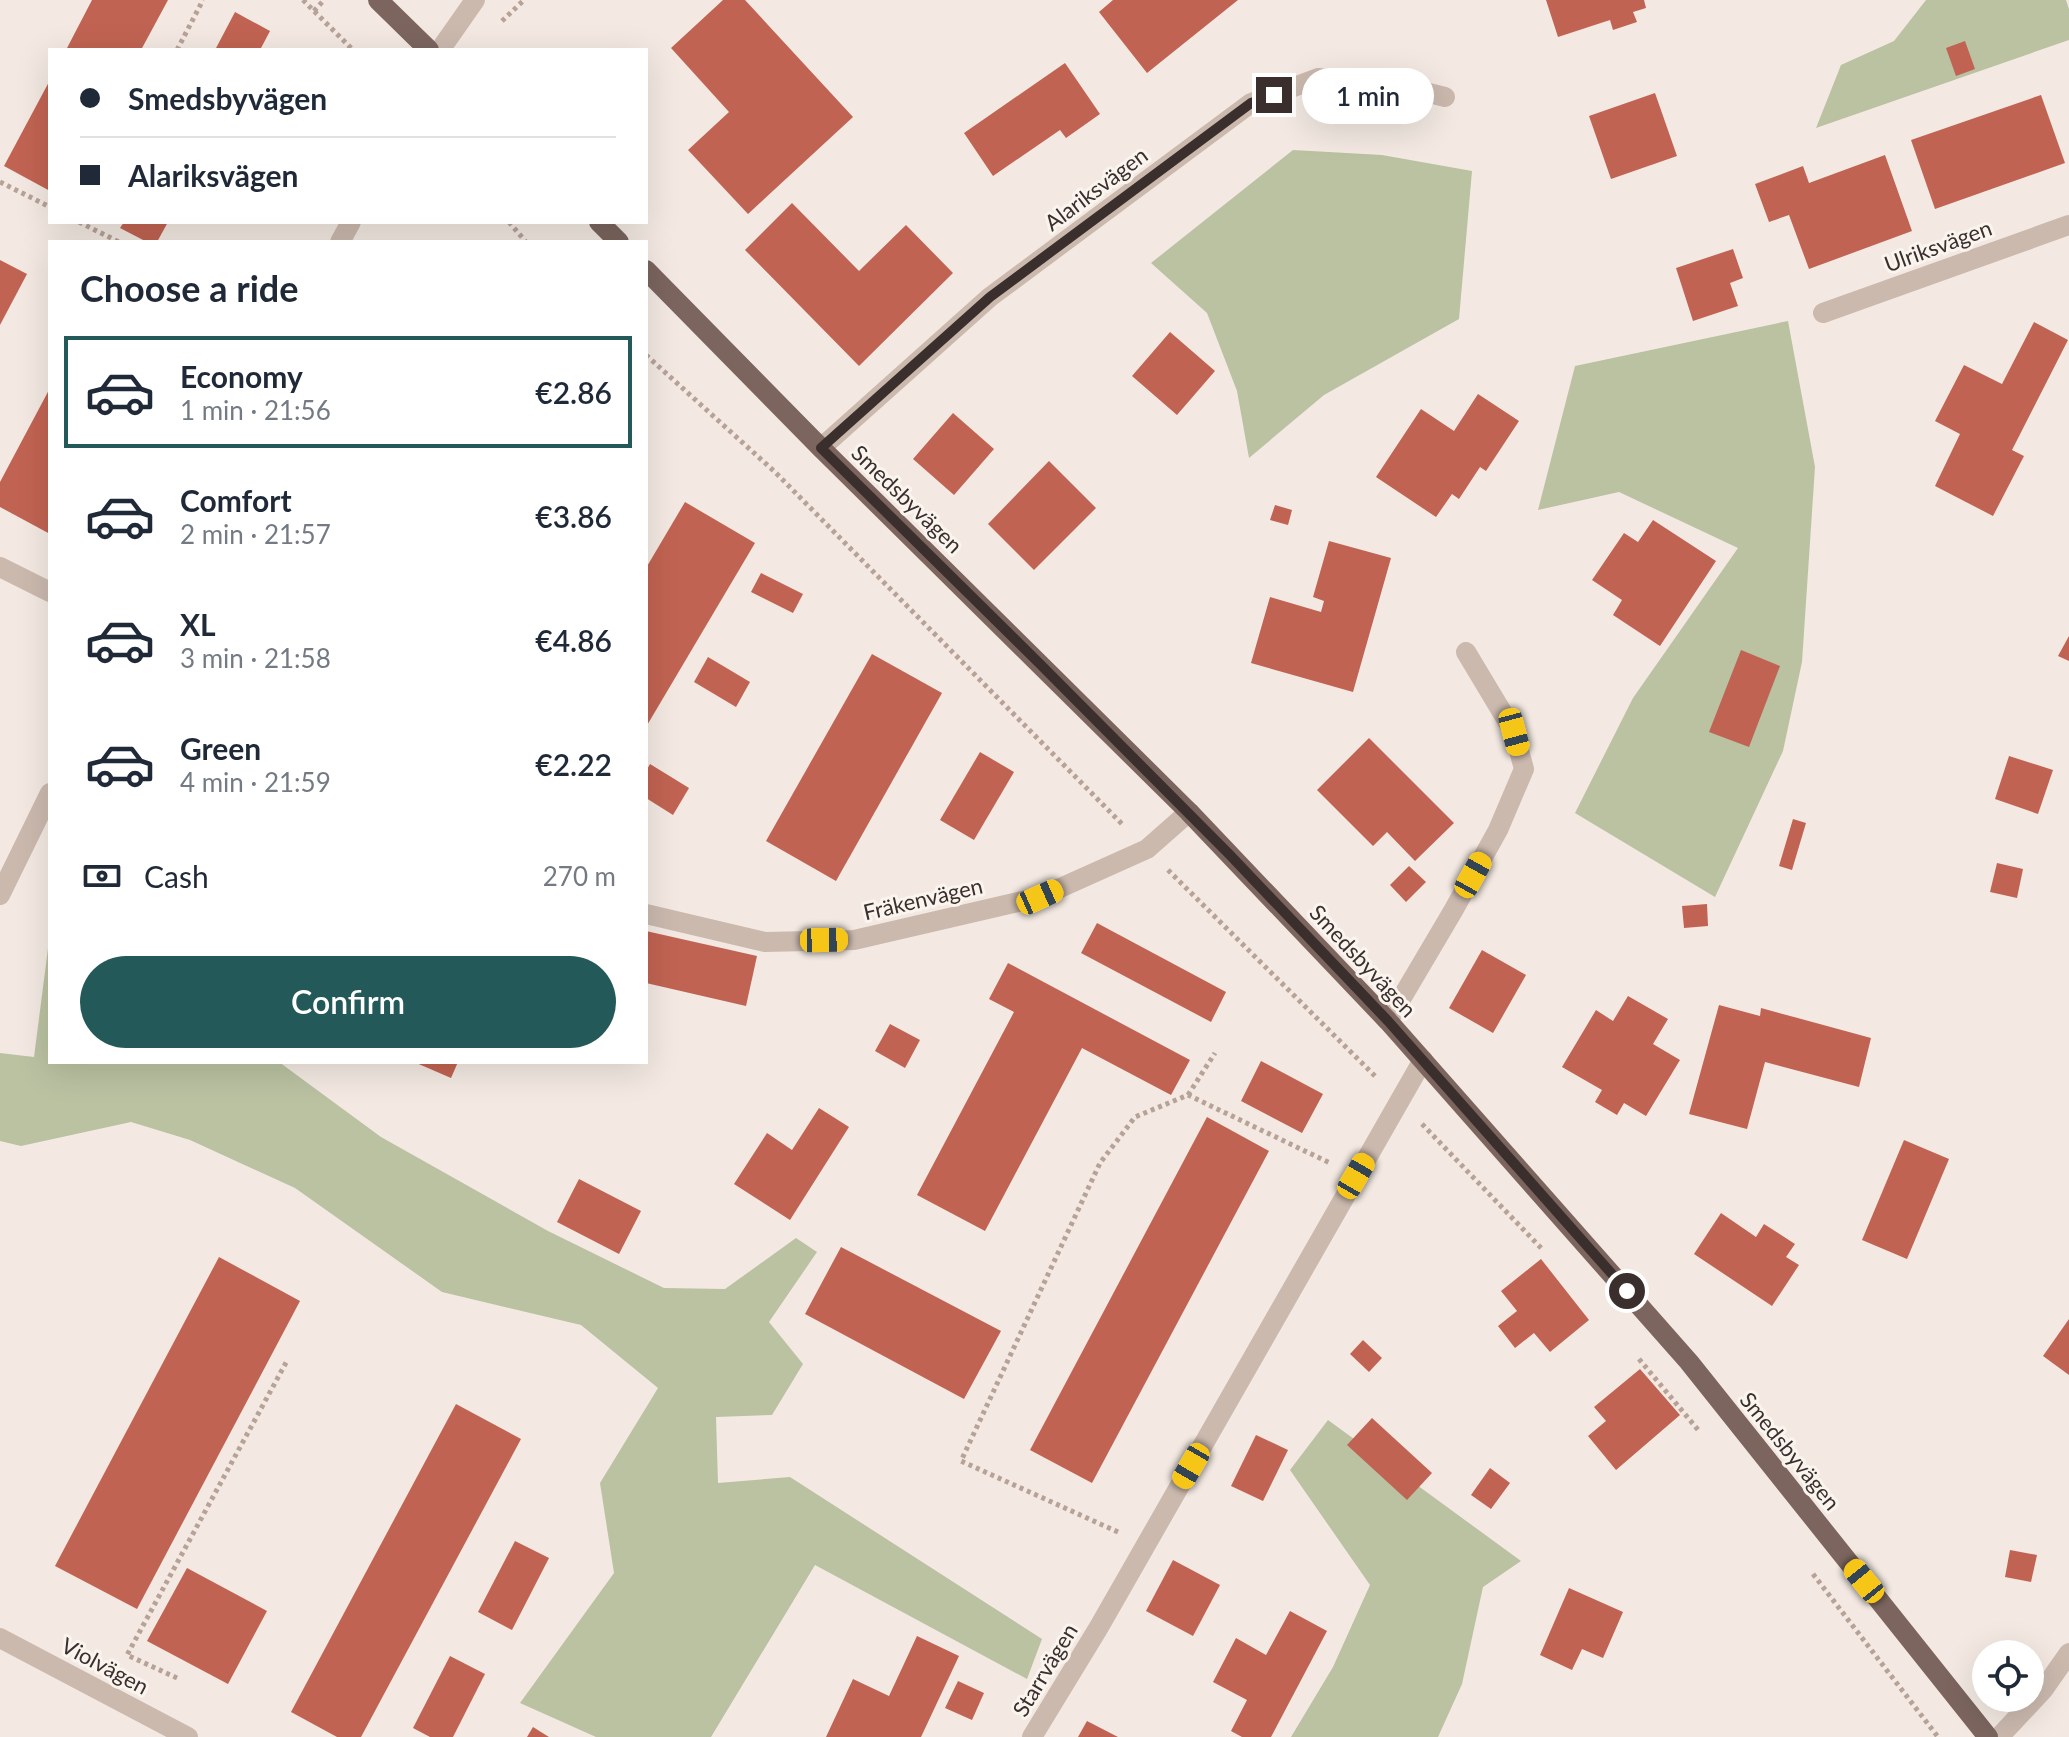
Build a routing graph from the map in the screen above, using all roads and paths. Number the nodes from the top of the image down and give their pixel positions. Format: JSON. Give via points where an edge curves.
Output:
{"nodes":[{"id":1,"x":203,"y":0,"type":"edge"},
{"id":2,"x":303,"y":0,"type":"edge"},
{"id":3,"x":324,"y":0,"type":"edge"},
{"id":4,"x":378,"y":0,"type":"edge"},
{"id":5,"x":475,"y":0,"type":"edge"},
{"id":6,"x":314,"y":11,"type":"junction"},
{"id":7,"x":178,"y":48,"type":"edge"},
{"id":8,"x":351,"y":48,"type":"edge"},
{"id":9,"x":427,"y":48,"type":"edge"},
{"id":10,"x":441,"y":48,"type":"edge"},
{"id":11,"x":1445,"y":97,"type":"dead end"},
{"id":12,"x":0,"y":182,"type":"edge"},
{"id":13,"x":48,"y":206,"type":"edge"},
{"id":14,"x":87,"y":224,"type":"edge"},
{"id":15,"x":511,"y":224,"type":"edge"},
{"id":16,"x":601,"y":224,"type":"edge"},
{"id":17,"x":2069,"y":225,"type":"edge"},
{"id":18,"x":115,"y":240,"type":"edge"},
{"id":19,"x":524,"y":240,"type":"edge"},
{"id":20,"x":617,"y":240,"type":"edge"},
{"id":21,"x":648,"y":272,"type":"edge"},
{"id":22,"x":1823,"y":313,"type":"dead end"},
{"id":23,"x":648,"y":357,"type":"edge"},
{"id":24,"x":821,"y":448,"type":"junction"},
{"id":25,"x":0,"y":567,"type":"edge"},
{"id":26,"x":48,"y":591,"type":"edge"},
{"id":27,"x":1466,"y":652,"type":"dead end"},
{"id":28,"x":48,"y":797,"type":"edge"},
{"id":29,"x":1189,"y":812,"type":"junction"},
{"id":30,"x":1147,"y":849,"type":"junction"},
{"id":31,"x":0,"y":895,"type":"edge"},
{"id":32,"x":648,"y":914,"type":"edge"},
{"id":33,"x":1388,"y":1021,"type":"junction"},
{"id":34,"x":1215,"y":1053,"type":"dead end"},
{"id":35,"x":1423,"y":1060,"type":"junction"},
{"id":36,"x":1188,"y":1095,"type":"junction"},
{"id":37,"x":1399,"y":1100,"type":"junction"},
{"id":38,"x":1356,"y":1176,"type":"junction"},
{"id":39,"x":1546,"y":1253,"type":"dead end"},
{"id":40,"x":1633,"y":1352,"type":"dead end"},
{"id":41,"x":288,"y":1359,"type":"dead end"},
{"id":42,"x":1708,"y":1441,"type":"dead end"},
{"id":43,"x":1146,"y":1545,"type":"junction"},
{"id":44,"x":1810,"y":1571,"type":"dead end"},
{"id":45,"x":0,"y":1638,"type":"edge"},
{"id":46,"x":2069,"y":1653,"type":"edge"},
{"id":47,"x":177,"y":1678,"type":"dead end"},
{"id":48,"x":188,"y":1737,"type":"edge"},
{"id":49,"x":1032,"y":1737,"type":"edge"},
{"id":50,"x":1938,"y":1737,"type":"edge"},
{"id":51,"x":1988,"y":1737,"type":"edge"},
{"id":52,"x":1999,"y":1737,"type":"edge"}],
"edges":[{"from":1,"to":7,"type":"path"},
{"from":2,"to":6,"type":"path"},
{"from":3,"to":6,"type":"path"},
{"from":4,"to":9,"type":"main road"},
{"from":5,"to":10,"type":"street"},
{"from":6,"to":8,"type":"path"},
{"from":11,"to":24,"type":"street","name":"Alariksvägen","via":[[1397,85],[1318,78],[1251,103],[990,297]]},
{"from":12,"to":13,"type":"path"},
{"from":14,"to":18,"type":"path"},
{"from":15,"to":19,"type":"path"},
{"from":16,"to":20,"type":"main road"},
{"from":17,"to":22,"type":"street","name":"Ulriksvägen"},
{"from":21,"to":24,"type":"main road","name":"Smedsbyvägen"},
{"from":23,"to":30,"type":"path","via":[[775,472]]},
{"from":24,"to":29,"type":"main road","name":"Smedsbyvägen"},
{"from":25,"to":26,"type":"street"},
{"from":27,"to":33,"type":"street","via":[[1514,732],[1524,769],[1498,830]]},
{"from":28,"to":31,"type":"street"},
{"from":29,"to":30,"type":"street","name":"Fräkenvägen"},
{"from":29,"to":33,"type":"main road","name":"Smedsbyvägen"},
{"from":30,"to":32,"type":"street","name":"Fräkenvägen","via":[[1040,897],[854,940],[765,942]]},
{"from":30,"to":37,"type":"path"},
{"from":33,"to":35,"type":"main road","name":"Smedsbyvägen"},
{"from":34,"to":36,"type":"path"},
{"from":35,"to":37,"type":"street","name":"Starrvägen"},
{"from":35,"to":51,"type":"main road","name":"Smedsbyvägen","via":[[1689,1362]]},
{"from":36,"to":38,"type":"path"},
{"from":36,"to":43,"type":"path","via":[[1135,1117],[1100,1163],[961,1461]]},
{"from":37,"to":38,"type":"street","name":"Starrvägen"},
{"from":37,"to":39,"type":"path"},
{"from":38,"to":43,"type":"street","name":"Starrvägen"},
{"from":40,"to":42,"type":"path"},
{"from":41,"to":47,"type":"path","via":[[127,1655]]},
{"from":43,"to":49,"type":"street","name":"Starrvägen"},
{"from":44,"to":50,"type":"path"},
{"from":45,"to":48,"type":"street","name":"Violvägen"},
{"from":46,"to":52,"type":"street"}]}
